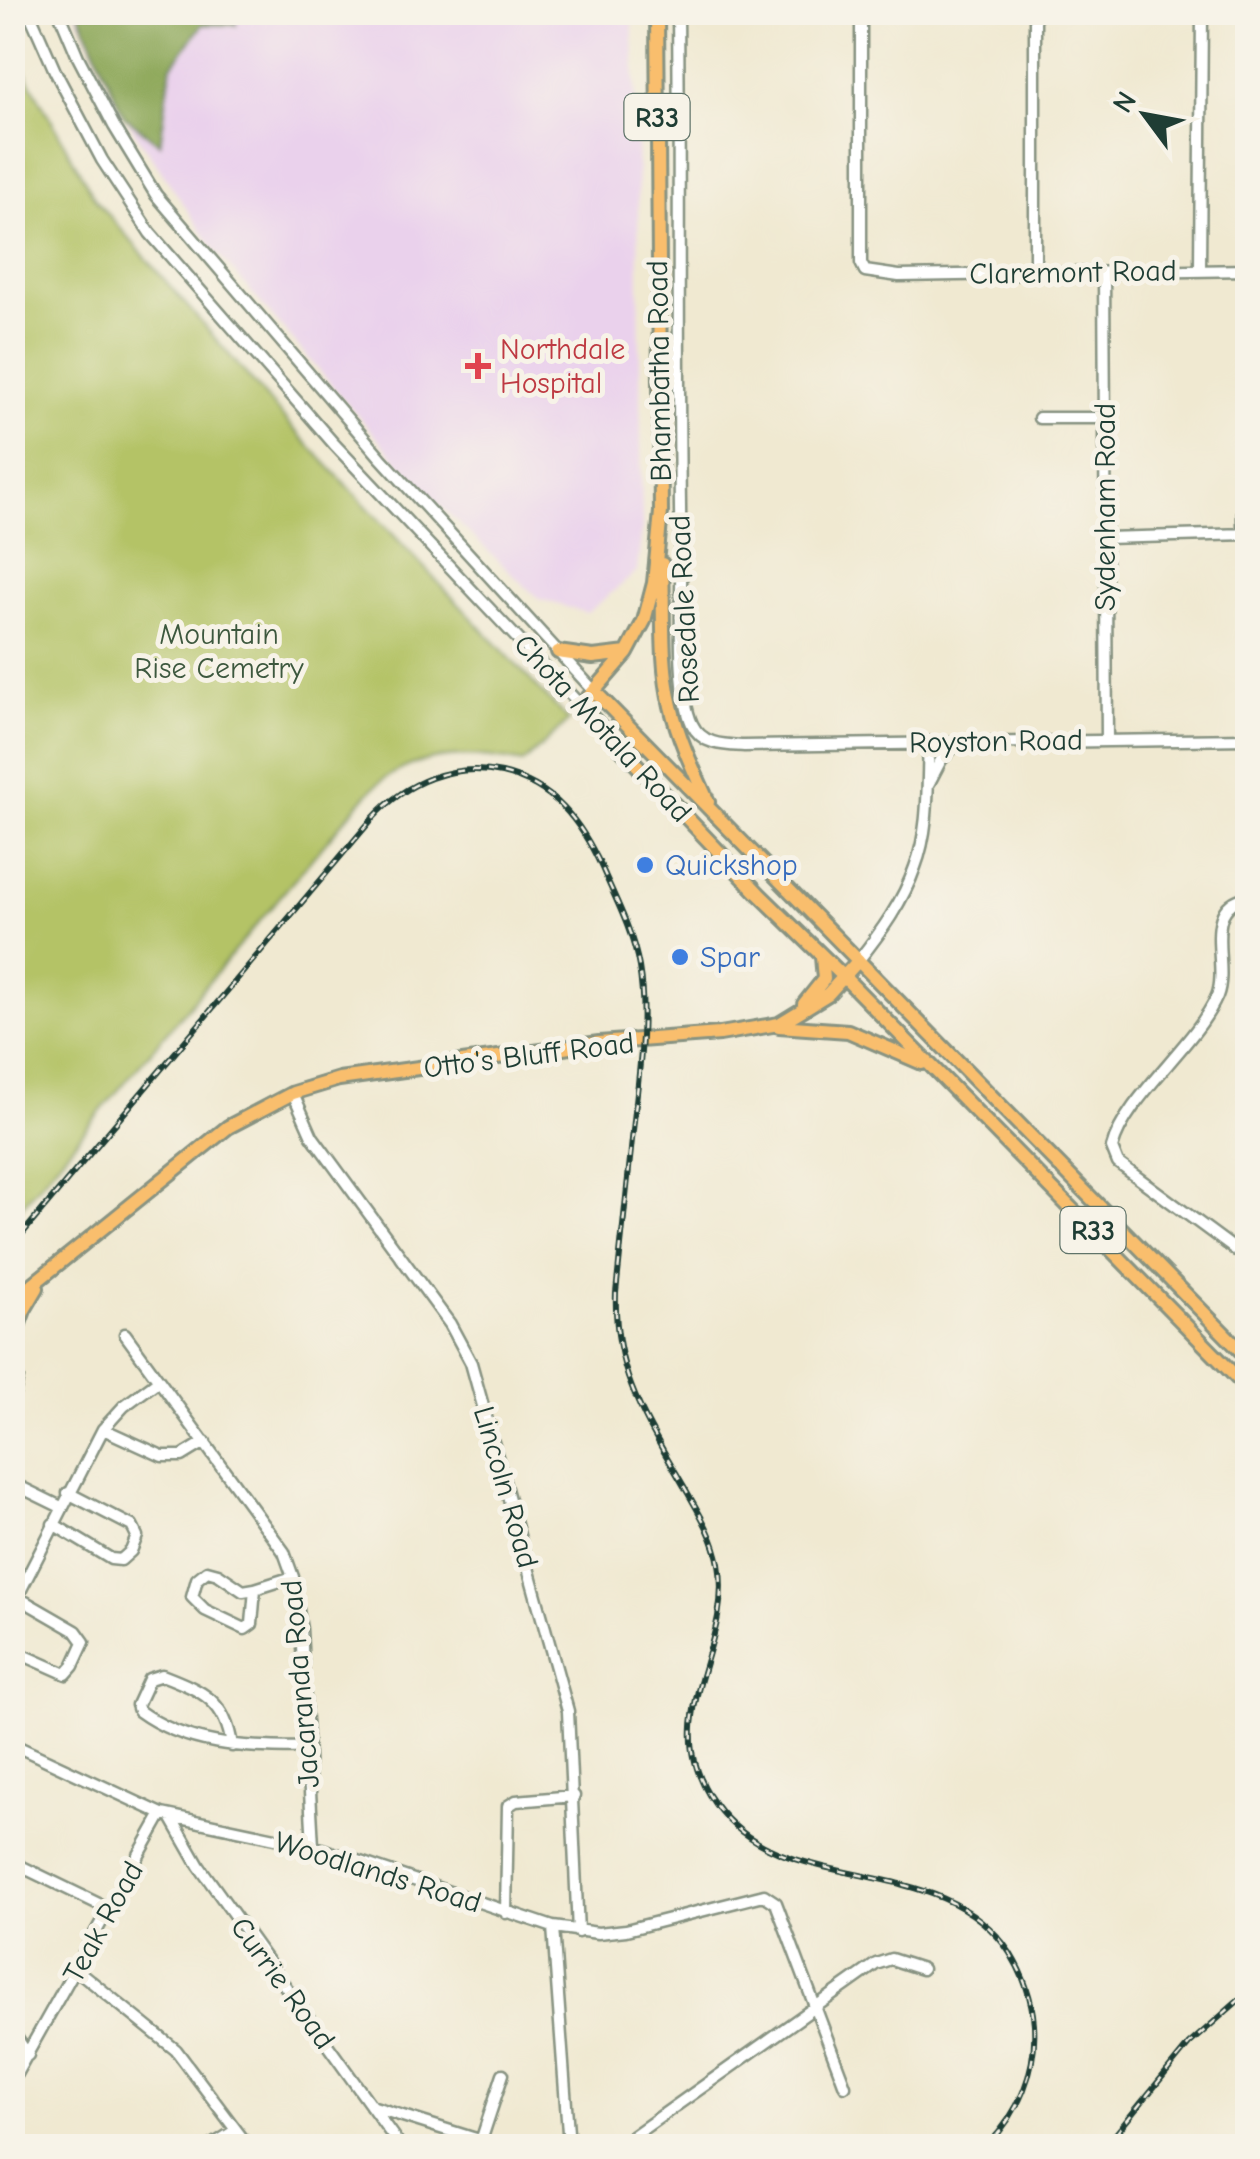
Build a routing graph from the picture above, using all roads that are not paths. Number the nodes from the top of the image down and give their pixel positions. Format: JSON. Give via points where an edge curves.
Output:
{"nodes":[{"id":1,"x":28,"y":12,"type":"edge"},
{"id":2,"x":60,"y":12,"type":"edge"},
{"id":3,"x":657,"y":12,"type":"edge"},
{"id":4,"x":678,"y":12,"type":"edge"},
{"id":5,"x":861,"y":12,"type":"edge"},
{"id":6,"x":1035,"y":12,"type":"edge"},
{"id":7,"x":1202,"y":12,"type":"edge"},
{"id":8,"x":1200,"y":269,"type":"junction"},
{"id":9,"x":1248,"y":270,"type":"edge"},
{"id":10,"x":1034,"y":274,"type":"junction"},
{"id":11,"x":1104,"y":274,"type":"junction"},
{"id":12,"x":1242,"y":401,"type":"dead end"},
{"id":13,"x":1039,"y":418,"type":"dead end"},
{"id":14,"x":1104,"y":418,"type":"junction"},
{"id":15,"x":661,"y":512,"type":"junction"},
{"id":16,"x":1245,"y":534,"type":"edge"},
{"id":17,"x":1105,"y":538,"type":"junction"},
{"id":18,"x":558,"y":652,"type":"junction"},
{"id":19,"x":627,"y":652,"type":"junction"},
{"id":20,"x":595,"y":692,"type":"junction"},
{"id":21,"x":580,"y":706,"type":"junction"},
{"id":22,"x":1248,"y":739,"type":"edge"},
{"id":23,"x":1107,"y":740,"type":"junction"},
{"id":24,"x":908,"y":742,"type":"junction"},
{"id":25,"x":929,"y":742,"type":"junction"},
{"id":26,"x":958,"y":743,"type":"junction"},
{"id":27,"x":744,"y":746,"type":"joint"},
{"id":28,"x":928,"y":768,"type":"junction"},
{"id":29,"x":926,"y":788,"type":"junction"},
{"id":30,"x":712,"y":809,"type":"junction"},
{"id":31,"x":1248,"y":897,"type":"edge"},
{"id":32,"x":821,"y":956,"type":"junction"},
{"id":33,"x":858,"y":961,"type":"junction"},
{"id":34,"x":845,"y":978,"type":"junction"},
{"id":35,"x":774,"y":1025,"type":"junction"},
{"id":36,"x":938,"y":1072,"type":"junction"},
{"id":37,"x":293,"y":1093,"type":"junction"},
{"id":38,"x":1248,"y":1259,"type":"edge"},
{"id":39,"x":48,"y":1274,"type":"junction"},
{"id":40,"x":12,"y":1301,"type":"edge"},
{"id":41,"x":126,"y":1334,"type":"dead end"},
{"id":42,"x":12,"y":1342,"type":"edge"},
{"id":43,"x":12,"y":1355,"type":"edge"},
{"id":44,"x":1248,"y":1358,"type":"edge"},
{"id":45,"x":158,"y":1382,"type":"junction"},
{"id":46,"x":1248,"y":1389,"type":"edge"},
{"id":47,"x":12,"y":1401,"type":"edge"},
{"id":48,"x":103,"y":1429,"type":"junction"},
{"id":49,"x":205,"y":1442,"type":"junction"},
{"id":50,"x":12,"y":1483,"type":"edge"},
{"id":51,"x":68,"y":1493,"type":"junction"},
{"id":52,"x":61,"y":1507,"type":"junction"},
{"id":53,"x":52,"y":1524,"type":"junction"},
{"id":54,"x":293,"y":1578,"type":"junction"},
{"id":55,"x":255,"y":1589,"type":"junction"},
{"id":56,"x":15,"y":1602,"type":"edge"},
{"id":57,"x":12,"y":1650,"type":"edge"},
{"id":58,"x":12,"y":1744,"type":"edge"},
{"id":59,"x":232,"y":1746,"type":"junction"},
{"id":60,"x":307,"y":1748,"type":"junction"},
{"id":61,"x":574,"y":1796,"type":"junction"},
{"id":62,"x":166,"y":1816,"type":"junction"},
{"id":63,"x":313,"y":1846,"type":"junction"},
{"id":64,"x":12,"y":1862,"type":"edge"},
{"id":65,"x":110,"y":1909,"type":"junction"},
{"id":66,"x":506,"y":1912,"type":"junction"},
{"id":67,"x":553,"y":1927,"type":"junction"},
{"id":68,"x":578,"y":1932,"type":"junction"},
{"id":69,"x":922,"y":1969,"type":"dead end"},
{"id":70,"x":77,"y":1970,"type":"junction"},
{"id":71,"x":815,"y":2008,"type":"junction"},
{"id":72,"x":12,"y":2031,"type":"edge"},
{"id":73,"x":28,"y":2055,"type":"junction"},
{"id":74,"x":503,"y":2074,"type":"dead end"},
{"id":75,"x":12,"y":2082,"type":"edge"},
{"id":76,"x":846,"y":2086,"type":"dead end"},
{"id":77,"x":370,"y":2106,"type":"junction"},
{"id":78,"x":236,"y":2130,"type":"junction"},
{"id":79,"x":480,"y":2141,"type":"junction"},
{"id":80,"x":211,"y":2146,"type":"edge"},
{"id":81,"x":248,"y":2146,"type":"edge"},
{"id":82,"x":400,"y":2146,"type":"edge"},
{"id":83,"x":498,"y":2146,"type":"edge"},
{"id":84,"x":569,"y":2146,"type":"edge"},
{"id":85,"x":620,"y":2146,"type":"edge"}],
"edges":[{"from":1,"to":21,"type":"street","name":"Chota Motala Road","via":[[102,160],[150,233],[334,444]]},
{"from":2,"to":18,"type":"street","name":"Chota Motala Road","via":[[156,195]]},
{"from":3,"to":15,"type":"main road","name":"Bhambatha Road","number":"R33"},
{"from":4,"to":27,"type":"street","name":"Rosedale Road","via":[[684,679],[694,730],[713,744]]},
{"from":5,"to":10,"type":"street","name":"Claremont Road","via":[[861,263],[869,273],[899,276]]},
{"from":6,"to":10,"type":"street"},
{"from":7,"to":8,"type":"street"},
{"from":8,"to":9,"type":"street","name":"Claremont Road"},
{"from":8,"to":11,"type":"street","name":"Claremont Road"},
{"from":10,"to":11,"type":"street","name":"Claremont Road"},
{"from":11,"to":14,"type":"street","name":"Sydenham Road"},
{"from":12,"to":16,"type":"street"},
{"from":13,"to":14,"type":"street"},
{"from":14,"to":17,"type":"street","name":"Sydenham Road"},
{"from":15,"to":19,"type":"main road","name":"Bhambatha Road","number":"R33","via":[[651,600]]},
{"from":15,"to":30,"type":"main road","via":[[670,704]]},
{"from":16,"to":17,"type":"street"},
{"from":17,"to":23,"type":"street","name":"Sydenham Road"},
{"from":18,"to":19,"type":"main road"},
{"from":18,"to":20,"type":"street","name":"Chota Motala Road"},
{"from":19,"to":20,"type":"main road","name":"Bhambatha Road","number":"R33"},
{"from":20,"to":21,"type":"main road","name":"Bhambatha Road","number":"R33"},
{"from":20,"to":30,"type":"main road","name":"Chota Motala Road","number":"R33"},
{"from":21,"to":32,"type":"main road","name":"Chota Motala Road","number":"R33"},
{"from":22,"to":23,"type":"street","name":"Royston Road"},
{"from":23,"to":26,"type":"street","name":"Royston Road"},
{"from":24,"to":25,"type":"street","name":"Royston Road"},
{"from":24,"to":27,"type":"street","name":"Royston Road"},
{"from":24,"to":28,"type":"street"},
{"from":25,"to":26,"type":"street","name":"Royston Road"},
{"from":25,"to":28,"type":"street","name":"Otto's Bluff Road"},
{"from":26,"to":29,"type":"street"},
{"from":28,"to":29,"type":"street","name":"Otto's Bluff Road"},
{"from":29,"to":33,"type":"street","name":"Otto's Bluff Road","via":[[916,865],[895,910]]},
{"from":30,"to":33,"type":"main road","name":"Chota Motala Road","number":"R33"},
{"from":31,"to":38,"type":"street","via":[[1222,913],[1216,997],[1112,1148],[1118,1163]]},
{"from":32,"to":34,"type":"main road","name":"Chota Motala Road","number":"R33"},
{"from":32,"to":35,"type":"main road","via":[[822,985]]},
{"from":33,"to":34,"type":"main road","name":"Otto's Bluff Road"},
{"from":33,"to":44,"type":"main road","name":"Chota Motala Road","number":"R33"},
{"from":34,"to":35,"type":"main road","name":"Otto's Bluff Road","via":[[812,1007]]},
{"from":34,"to":36,"type":"main road","name":"Chota Motala Road","number":"R33"},
{"from":35,"to":36,"type":"main road","via":[[848,1031]]},
{"from":35,"to":37,"type":"main road","name":"Otto's Bluff Road","via":[[598,1043],[340,1080]]},
{"from":36,"to":46,"type":"main road","name":"Chota Motala Road","number":"R33"},
{"from":37,"to":39,"type":"main road","name":"Otto's Bluff Road","via":[[228,1126]]},
{"from":37,"to":61,"type":"street","name":"Lincoln Road","via":[[312,1136],[450,1324],[470,1363],[568,1711]]},
{"from":39,"to":40,"type":"main road","name":"Otto's Bluff Road"},
{"from":39,"to":42,"type":"main road"},
{"from":41,"to":45,"type":"street","name":"Jacaranda Road"},
{"from":43,"to":47,"type":"street","via":[[18,1378]]},
{"from":45,"to":48,"type":"street"},
{"from":45,"to":49,"type":"street","name":"Jacaranda Road"},
{"from":48,"to":49,"type":"street","via":[[173,1458]]},
{"from":48,"to":51,"type":"street"},
{"from":49,"to":54,"type":"street","name":"Jacaranda Road","via":[[284,1552]]},
{"from":50,"to":52,"type":"street"},
{"from":51,"to":52,"type":"street"},
{"from":51,"to":53,"type":"street","via":[[132,1526],[136,1540],[126,1558],[116,1560]]},
{"from":52,"to":53,"type":"street"},
{"from":53,"to":56,"type":"street"},
{"from":54,"to":55,"type":"street"},
{"from":54,"to":60,"type":"street","name":"Jacaranda Road"},
{"from":55,"to":55,"type":"street","via":[[243,1591],[206,1571],[192,1597],[241,1630],[252,1624]]},
{"from":56,"to":57,"type":"street","via":[[84,1642],[66,1674]]},
{"from":58,"to":62,"type":"street","name":"Woodlands Road"},
{"from":59,"to":59,"type":"street","via":[[214,1702],[162,1675],[149,1679],[139,1711],[190,1738]]},
{"from":59,"to":60,"type":"street"},
{"from":60,"to":63,"type":"street","name":"Jacaranda Road"},
{"from":61,"to":66,"type":"street","via":[[508,1806]]},
{"from":61,"to":68,"type":"street","name":"Lincoln Road"},
{"from":62,"to":63,"type":"street","name":"Woodlands Road"},
{"from":62,"to":65,"type":"street","name":"Teak Road"},
{"from":62,"to":77,"type":"street","name":"Currie Road"},
{"from":63,"to":66,"type":"street","name":"Woodlands Road"},
{"from":64,"to":65,"type":"street"},
{"from":65,"to":70,"type":"street","name":"Teak Road"},
{"from":66,"to":67,"type":"street","name":"Woodlands Road"},
{"from":67,"to":68,"type":"street","name":"Woodlands Road"},
{"from":67,"to":84,"type":"street"},
{"from":68,"to":71,"type":"street","name":"Woodlands Road","via":[[626,1930],[764,1895],[776,1902]]},
{"from":69,"to":71,"type":"street","via":[[892,1960],[876,1964]]},
{"from":70,"to":73,"type":"street","name":"Teak Road"},
{"from":70,"to":78,"type":"street","via":[[176,2050]]},
{"from":71,"to":76,"type":"street"},
{"from":71,"to":85,"type":"street"},
{"from":72,"to":73,"type":"street"},
{"from":73,"to":75,"type":"street","name":"Teak Road"},
{"from":74,"to":79,"type":"street"},
{"from":77,"to":79,"type":"street"},
{"from":77,"to":82,"type":"street","name":"Currie Road"},
{"from":78,"to":80,"type":"street"},
{"from":78,"to":81,"type":"street"},
{"from":79,"to":83,"type":"street"}]}
